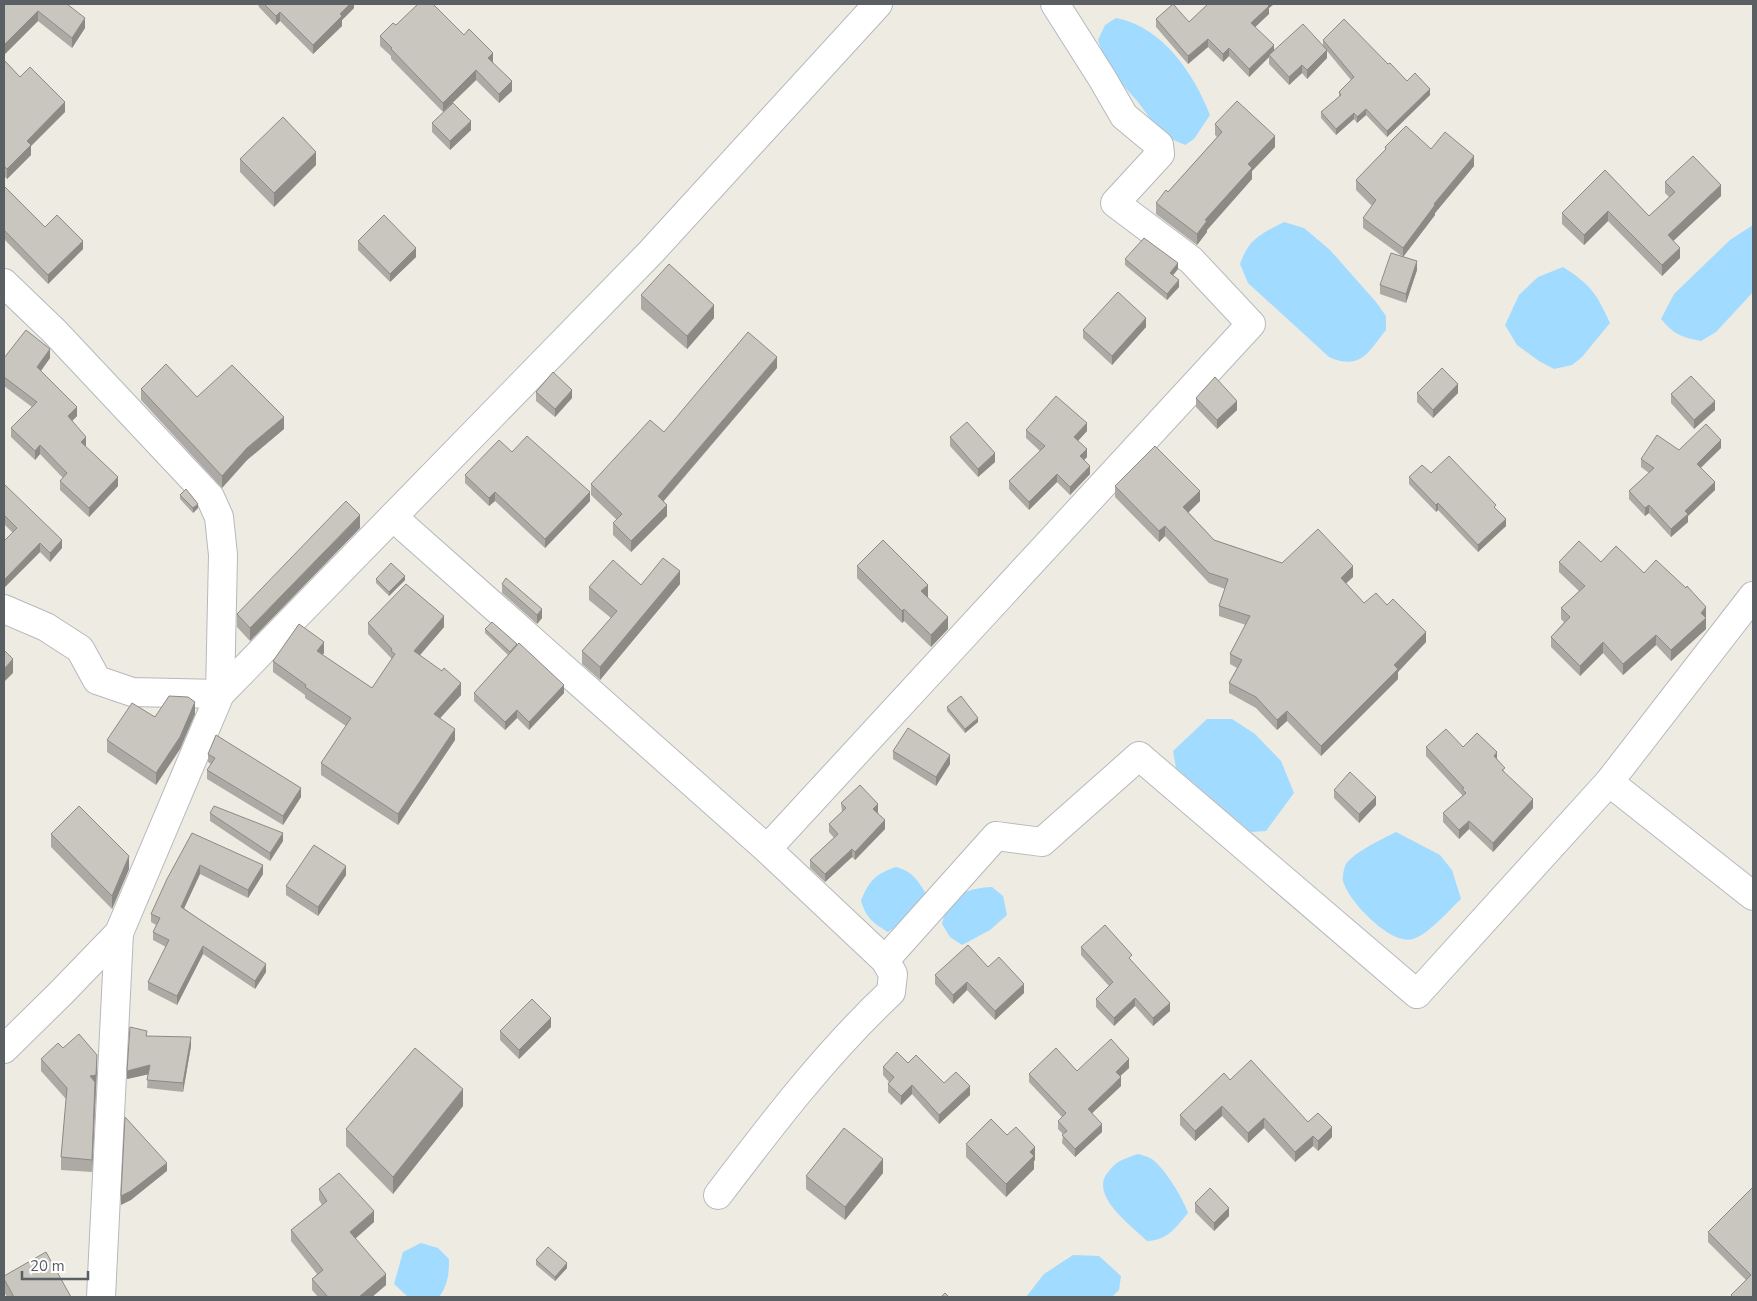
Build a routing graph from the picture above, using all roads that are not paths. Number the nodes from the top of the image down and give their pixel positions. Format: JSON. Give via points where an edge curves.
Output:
{"nodes":[{"id":1,"x":878,"y":4,"type":"edge"},
{"id":2,"x":1055,"y":4,"type":"edge"},
{"id":3,"x":4,"y":283,"type":"edge"},
{"id":4,"x":393,"y":516,"type":"junction"},
{"id":5,"x":1753,"y":596,"type":"edge"},
{"id":6,"x":4,"y":609,"type":"edge"},
{"id":7,"x":220,"y":694,"type":"junction"},
{"id":8,"x":1608,"y":782,"type":"junction"},
{"id":9,"x":767,"y":849,"type":"junction"},
{"id":10,"x":1753,"y":896,"type":"edge"},
{"id":11,"x":119,"y":933,"type":"junction"},
{"id":12,"x":885,"y":960,"type":"junction"},
{"id":13,"x":4,"y":1049,"type":"edge"},
{"id":14,"x":718,"y":1195,"type":"dead end"},
{"id":15,"x":100,"y":1297,"type":"edge"}],
"edges":[{"from":1,"to":4,"type":"street","via":[[652,251]]},
{"from":2,"to":9,"type":"street","via":[[1124,116],[1159,145],[1160,154],[1115,203],[1191,260],[1251,324]]},
{"from":3,"to":7,"type":"street","via":[[55,332],[210,497],[219,517],[223,555]]},
{"from":4,"to":7,"type":"street"},
{"from":4,"to":9,"type":"street"},
{"from":5,"to":8,"type":"street"},
{"from":6,"to":7,"type":"street","via":[[46,627],[80,649],[97,680],[132,692]]},
{"from":7,"to":11,"type":"street"},
{"from":8,"to":10,"type":"street"},
{"from":8,"to":12,"type":"street","via":[[1417,994],[1139,756],[1042,842],[996,836]]},
{"from":9,"to":12,"type":"street"},
{"from":11,"to":13,"type":"street"},
{"from":11,"to":15,"type":"street"},
{"from":12,"to":14,"type":"street","via":[[893,974],[891,992],[786,1106]]}]}
